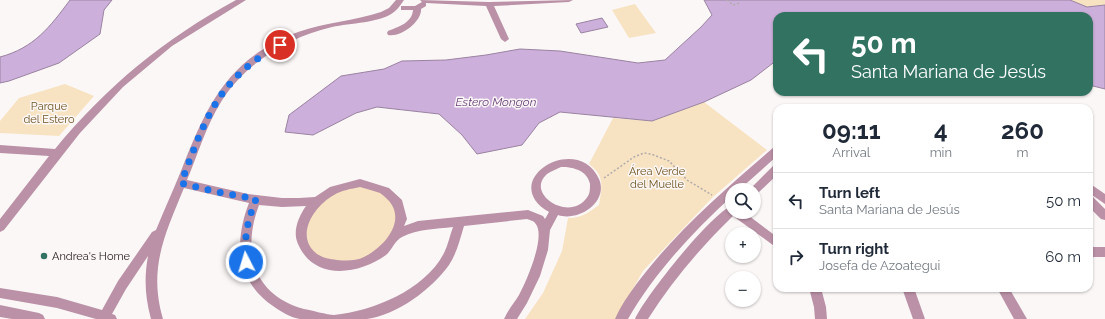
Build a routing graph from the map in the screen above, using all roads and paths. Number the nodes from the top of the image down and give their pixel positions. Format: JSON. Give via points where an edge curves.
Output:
{"nodes":[{"id":1,"x":242,"y":0,"type":"edge"},
{"id":2,"x":424,"y":0,"type":"edge"},
{"id":3,"x":567,"y":0,"type":"edge"},
{"id":4,"x":728,"y":0,"type":"edge"},
{"id":5,"x":461,"y":2,"type":"edge"},
{"id":6,"x":740,"y":3,"type":"dead end"},
{"id":7,"x":402,"y":4,"type":"edge"},
{"id":8,"x":490,"y":4,"type":"junction"},
{"id":9,"x":418,"y":8,"type":"junction"},
{"id":10,"x":391,"y":33,"type":"dead end"},
{"id":11,"x":505,"y":39,"type":"dead end"},
{"id":12,"x":0,"y":149,"type":"edge"},
{"id":13,"x":58,"y":153,"type":"junction"},
{"id":14,"x":773,"y":160,"type":"edge"},
{"id":15,"x":773,"y":173,"type":"edge"},
{"id":16,"x":181,"y":183,"type":"junction"},
{"id":17,"x":596,"y":183,"type":"junction"},
{"id":18,"x":742,"y":183,"type":"edge"},
{"id":19,"x":761,"y":184,"type":"edge"},
{"id":20,"x":1093,"y":190,"type":"edge"},
{"id":21,"x":725,"y":196,"type":"edge"},
{"id":22,"x":256,"y":199,"type":"junction"},
{"id":23,"x":540,"y":200,"type":"junction"},
{"id":24,"x":1105,"y":200,"type":"edge"},
{"id":25,"x":316,"y":201,"type":"junction"},
{"id":26,"x":720,"y":201,"type":"junction"},
{"id":27,"x":289,"y":203,"type":"junction"},
{"id":28,"x":725,"y":204,"type":"edge"},
{"id":29,"x":1093,"y":204,"type":"edge"},
{"id":30,"x":555,"y":210,"type":"junction"},
{"id":31,"x":528,"y":214,"type":"junction"},
{"id":32,"x":725,"y":216,"type":"edge"},
{"id":33,"x":1105,"y":216,"type":"edge"},
{"id":34,"x":304,"y":217,"type":"junction"},
{"id":35,"x":745,"y":219,"type":"edge"},
{"id":36,"x":402,"y":220,"type":"junction"},
{"id":37,"x":460,"y":222,"type":"junction"},
{"id":38,"x":163,"y":226,"type":"junction"},
{"id":39,"x":418,"y":226,"type":"junction"},
{"id":40,"x":0,"y":227,"type":"edge"},
{"id":41,"x":545,"y":230,"type":"junction"},
{"id":42,"x":397,"y":234,"type":"junction"},
{"id":43,"x":773,"y":240,"type":"edge"},
{"id":44,"x":1093,"y":252,"type":"edge"},
{"id":45,"x":1105,"y":252,"type":"edge"},
{"id":46,"x":816,"y":292,"type":"edge"},
{"id":47,"x":909,"y":292,"type":"edge"},
{"id":48,"x":1005,"y":292,"type":"edge"},
{"id":49,"x":0,"y":293,"type":"edge"},
{"id":50,"x":0,"y":311,"type":"edge"},
{"id":51,"x":106,"y":318,"type":"edge"},
{"id":52,"x":39,"y":319,"type":"edge"},
{"id":53,"x":157,"y":319,"type":"edge"},
{"id":54,"x":329,"y":319,"type":"edge"},
{"id":55,"x":337,"y":319,"type":"edge"},
{"id":56,"x":510,"y":319,"type":"edge"},
{"id":57,"x":620,"y":319,"type":"edge"},
{"id":58,"x":641,"y":319,"type":"edge"},
{"id":59,"x":821,"y":319,"type":"edge"},
{"id":60,"x":919,"y":319,"type":"edge"},
{"id":61,"x":1021,"y":319,"type":"edge"}],
"edges":[{"from":1,"to":13,"type":"street","via":[[196,26],[128,77],[104,100]]},
{"from":2,"to":5,"type":"street"},
{"from":2,"to":9,"type":"street"},
{"from":3,"to":8,"type":"street"},
{"from":4,"to":6,"type":"path","via":[[733,5]]},
{"from":5,"to":8,"type":"street"},
{"from":7,"to":9,"type":"street"},
{"from":7,"to":16,"type":"street","via":[[384,14],[324,27],[297,36],[242,70],[228,84],[211,109]]},
{"from":8,"to":11,"type":"street"},
{"from":9,"to":10,"type":"street","via":[[418,14],[412,21]]},
{"from":12,"to":13,"type":"street"},
{"from":13,"to":40,"type":"street"},
{"from":14,"to":18,"type":"street"},
{"from":15,"to":19,"type":"street"},
{"from":16,"to":22,"type":"street"},
{"from":16,"to":38,"type":"street"},
{"from":17,"to":23,"type":"street","via":[[593,176],[579,165],[560,163],[550,166],[538,177],[535,185]]},
{"from":17,"to":26,"type":"path","via":[[634,157],[644,153],[651,154],[669,161],[686,180]]},
{"from":17,"to":30,"type":"street","via":[[596,192],[586,206],[576,211]]},
{"from":20,"to":24,"type":"street"},
{"from":21,"to":26,"type":"street"},
{"from":22,"to":27,"type":"street"},
{"from":22,"to":54,"type":"street","via":[[248,222],[245,242],[246,262],[254,277],[262,290],[284,308],[303,315]]},
{"from":23,"to":30,"type":"street"},
{"from":23,"to":31,"type":"street"},
{"from":25,"to":27,"type":"street"},
{"from":25,"to":34,"type":"street"},
{"from":25,"to":36,"type":"street","via":[[343,186],[360,183],[376,186],[390,192],[399,203]]},
{"from":26,"to":28,"type":"street"},
{"from":26,"to":57,"type":"street","via":[[660,264],[631,300]]},
{"from":27,"to":34,"type":"street"},
{"from":29,"to":33,"type":"street"},
{"from":30,"to":41,"type":"street"},
{"from":31,"to":37,"type":"street"},
{"from":31,"to":41,"type":"street","via":[[539,219]]},
{"from":32,"to":58,"type":"street","via":[[688,254]]},
{"from":34,"to":42,"type":"street","via":[[301,238],[306,251],[317,261],[332,266],[350,266],[368,260],[383,251]]},
{"from":35,"to":43,"type":"street"},
{"from":36,"to":39,"type":"street"},
{"from":36,"to":42,"type":"street"},
{"from":37,"to":39,"type":"street"},
{"from":37,"to":55,"type":"street","via":[[448,255],[418,290],[375,312]]},
{"from":38,"to":51,"type":"street","via":[[122,284]]},
{"from":38,"to":53,"type":"street","via":[[155,246],[151,268],[150,290]]},
{"from":39,"to":42,"type":"street"},
{"from":41,"to":56,"type":"street","via":[[534,276]]},
{"from":44,"to":45,"type":"street"},
{"from":46,"to":59,"type":"street"},
{"from":47,"to":60,"type":"street"},
{"from":48,"to":61,"type":"street"},
{"from":49,"to":51,"type":"street","via":[[30,296],[81,308]]},
{"from":50,"to":52,"type":"street"}]}
